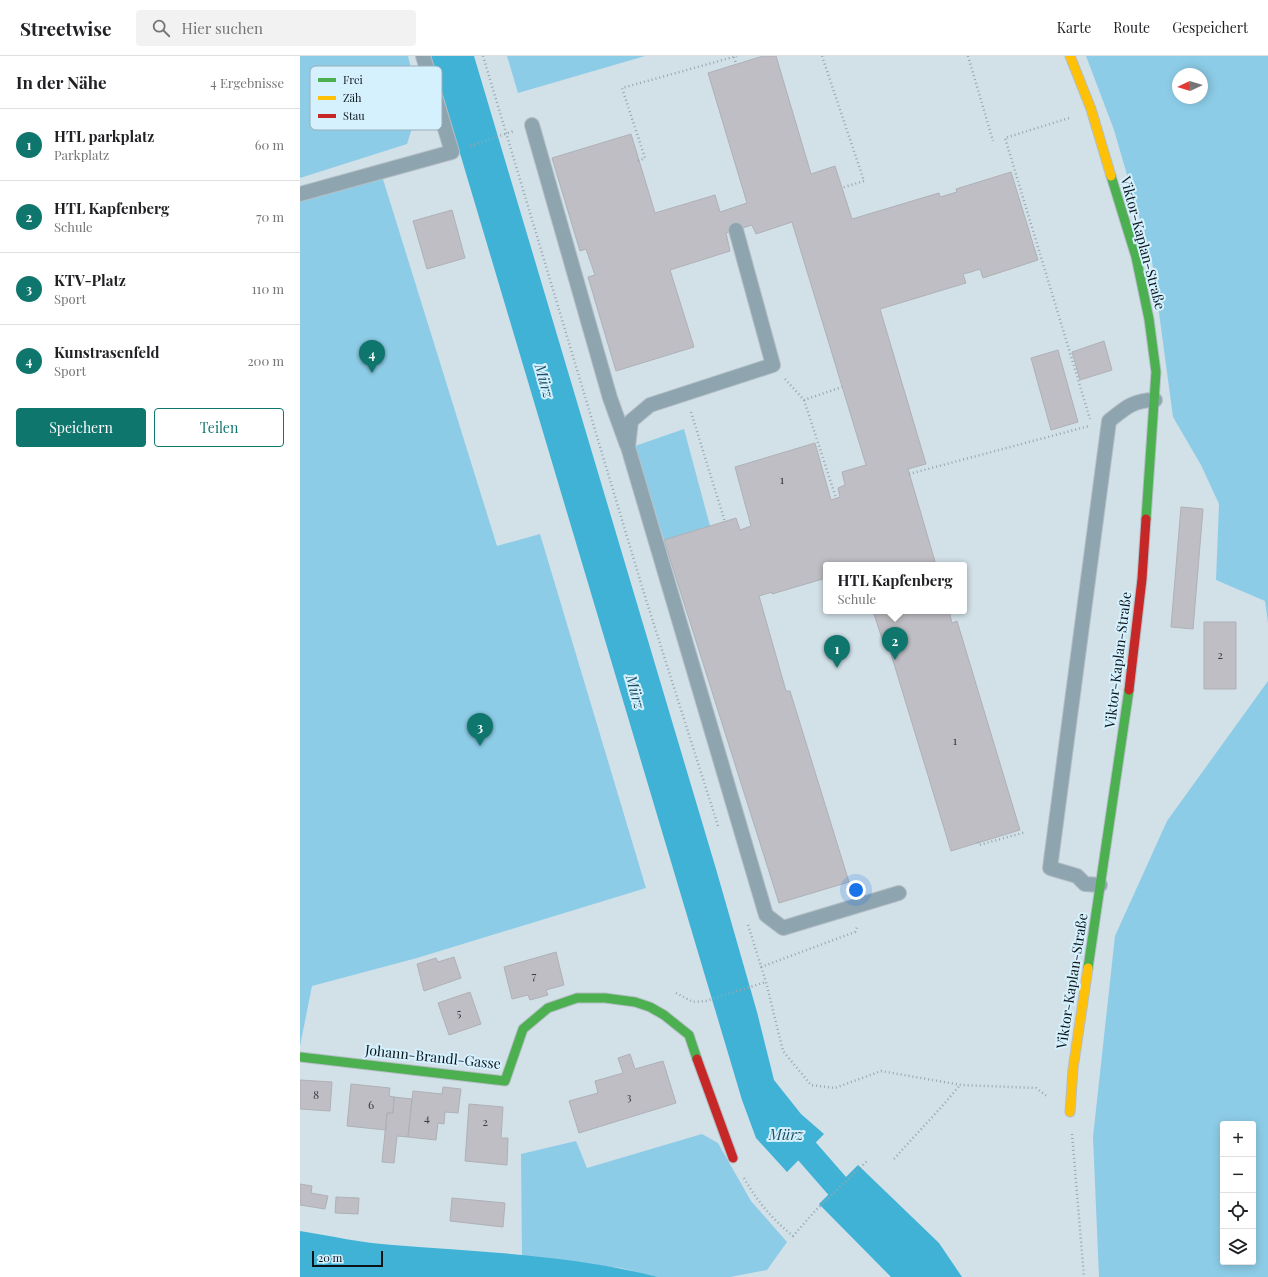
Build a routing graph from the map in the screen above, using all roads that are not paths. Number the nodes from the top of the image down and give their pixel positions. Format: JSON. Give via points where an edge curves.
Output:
{"nodes":[{"id":1,"x":423,"y":56,"type":"edge"},
{"id":2,"x":1070,"y":56,"type":"edge"},
{"id":3,"x":426,"y":66,"type":"edge"},
{"id":4,"x":442,"y":119,"type":"edge"},
{"id":5,"x":532,"y":125,"type":"dead end"},
{"id":6,"x":300,"y":194,"type":"edge"},
{"id":7,"x":736,"y":230,"type":"dead end"},
{"id":8,"x":1155,"y":400,"type":"junction"},
{"id":9,"x":628,"y":447,"type":"junction"},
{"id":10,"x":1100,"y":885,"type":"junction"},
{"id":11,"x":899,"y":893,"type":"dead end"},
{"id":12,"x":300,"y":1057,"type":"edge"},
{"id":13,"x":1070,"y":1112,"type":"road end"},
{"id":14,"x":733,"y":1158,"type":"road end"}],
"edges":[{"from":1,"to":3,"type":"lane"},
{"from":2,"to":8,"type":"street","name":"Viktor-Kaplan-Straße","via":[[1091,109],[1136,257],[1149,319],[1156,372]]},
{"from":4,"to":6,"type":"lane","via":[[452,152]]},
{"from":5,"to":9,"type":"lane","via":[[610,398]]},
{"from":7,"to":9,"type":"lane","via":[[773,365],[650,405],[631,421]]},
{"from":8,"to":10,"type":"street","name":"Viktor-Kaplan-Straße","via":[[1142,579],[1123,738]]},
{"from":8,"to":10,"type":"lane","via":[[1144,400],[1128,405],[1109,420],[1050,868],[1076,876],[1085,884]]},
{"from":9,"to":11,"type":"lane","via":[[766,914],[783,928]]},
{"from":10,"to":13,"type":"street","name":"Viktor-Kaplan-Straße","via":[[1072,1069]]},
{"from":12,"to":14,"type":"street","name":"Johann-Brandl-Gasse","via":[[505,1081],[523,1029],[548,1008],[577,998],[635,1002],[664,1015],[689,1035]]}]}
